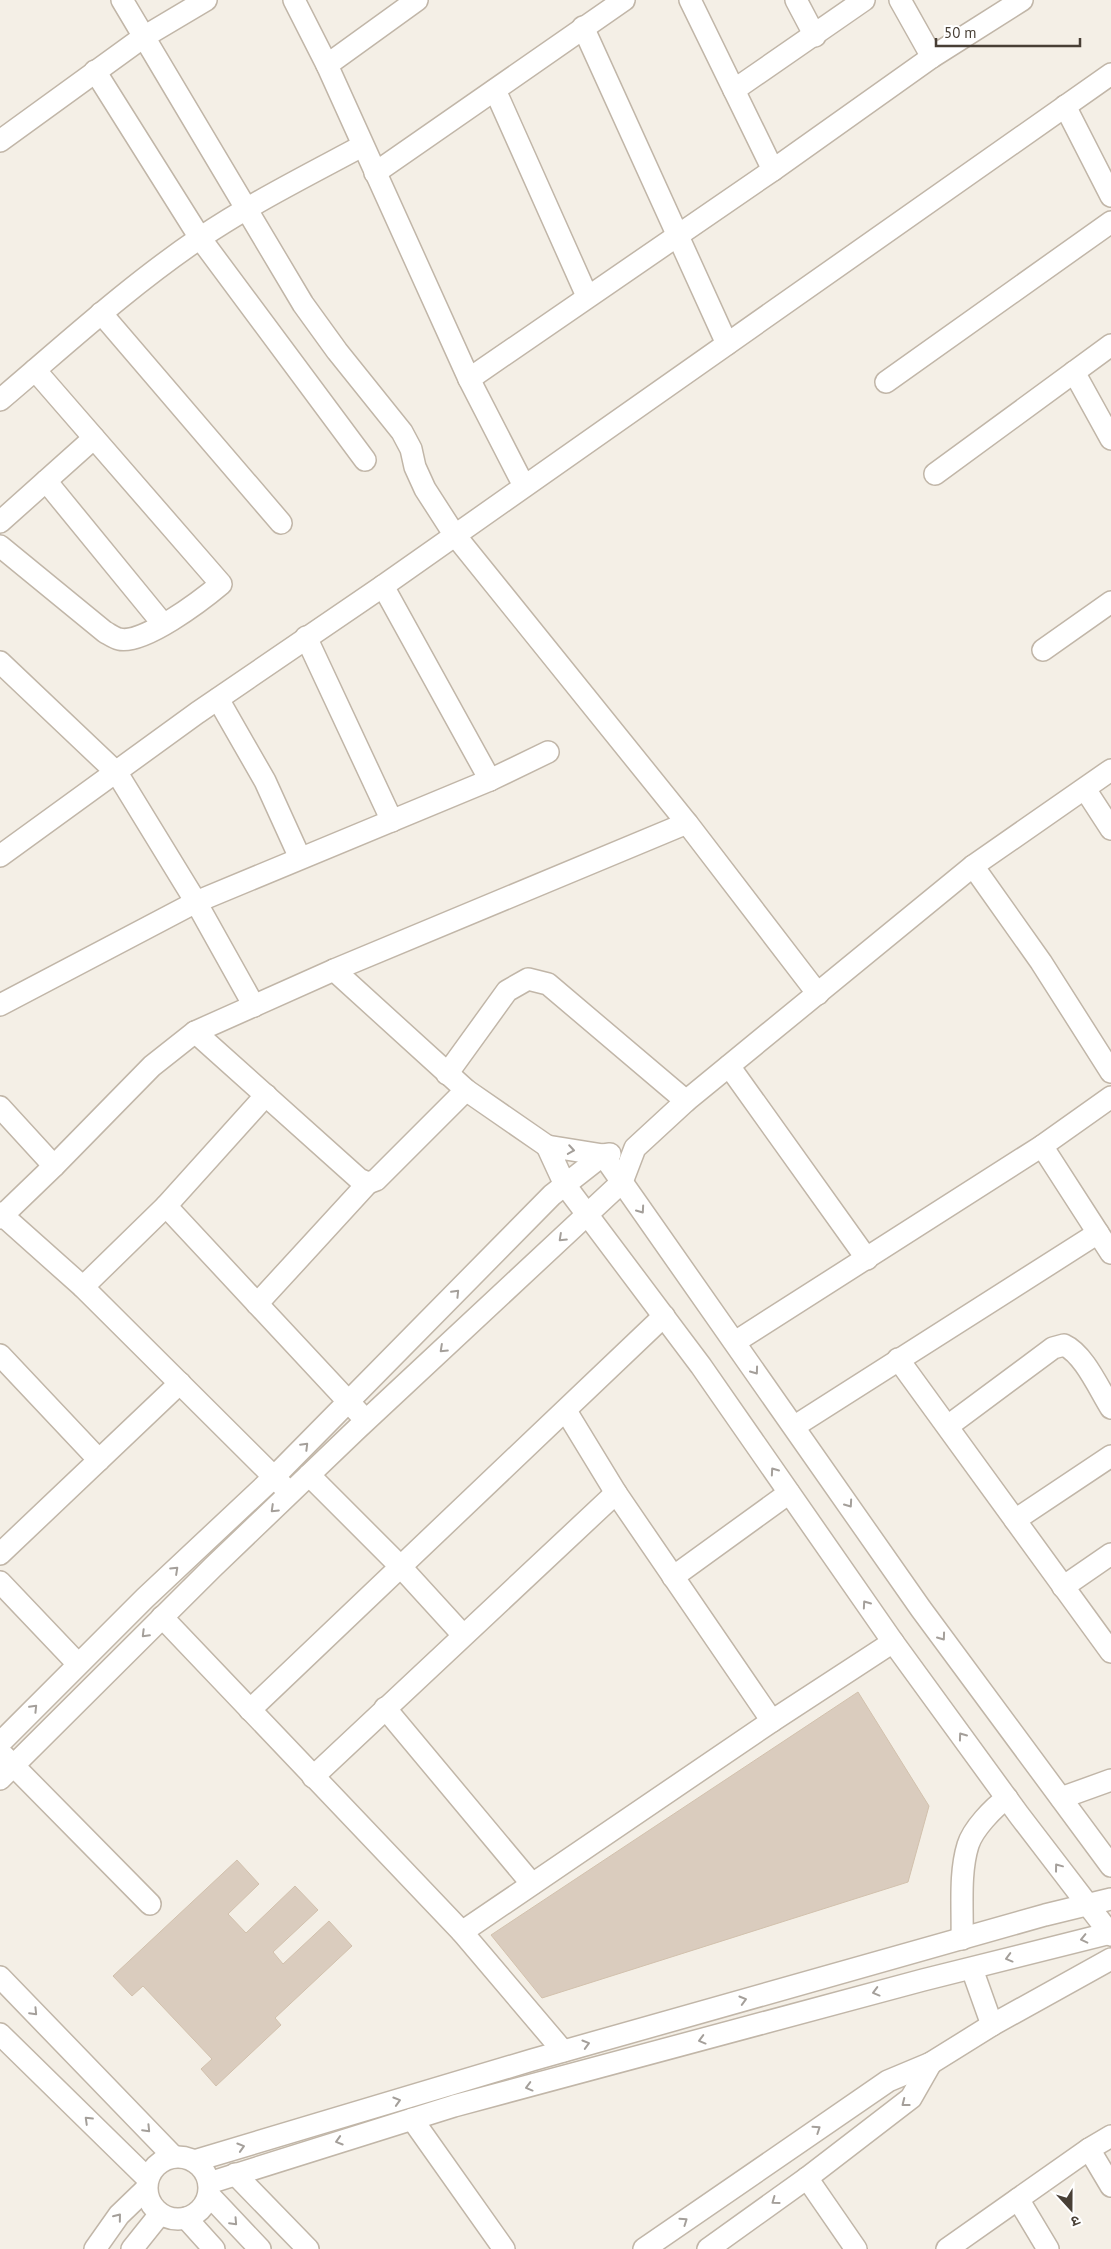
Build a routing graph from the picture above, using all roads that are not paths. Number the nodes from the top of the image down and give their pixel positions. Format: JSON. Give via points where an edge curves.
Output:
{"nodes":[{"id":1,"x":122,"y":0,"type":"edge"},
{"id":2,"x":206,"y":0,"type":"edge"},
{"id":3,"x":294,"y":0,"type":"edge"},
{"id":4,"x":417,"y":0,"type":"edge"},
{"id":5,"x":624,"y":0,"type":"edge"},
{"id":6,"x":690,"y":0,"type":"edge"},
{"id":7,"x":796,"y":0,"type":"edge"},
{"id":8,"x":864,"y":0,"type":"edge"},
{"id":9,"x":900,"y":0,"type":"edge"},
{"id":10,"x":1012,"y":3,"type":"edge"},
{"id":11,"x":182,"y":6,"type":"edge"},
{"id":12,"x":584,"y":27,"type":"junction"},
{"id":13,"x":815,"y":36,"type":"junction"},
{"id":14,"x":142,"y":38,"type":"junction"},
{"id":15,"x":932,"y":57,"type":"junction"},
{"id":16,"x":326,"y":65,"type":"junction"},
{"id":17,"x":95,"y":71,"type":"junction"},
{"id":18,"x":1111,"y":74,"type":"edge"},
{"id":19,"x":495,"y":90,"type":"junction"},
{"id":20,"x":734,"y":90,"type":"junction"},
{"id":21,"x":1065,"y":106,"type":"junction"},
{"id":22,"x":0,"y":141,"type":"edge"},
{"id":23,"x":362,"y":146,"type":"junction"},
{"id":24,"x":773,"y":170,"type":"junction"},
{"id":25,"x":375,"y":173,"type":"junction"},
{"id":26,"x":1111,"y":196,"type":"edge"},
{"id":27,"x":247,"y":208,"type":"junction"},
{"id":28,"x":1111,"y":222,"type":"edge"},
{"id":29,"x":678,"y":236,"type":"junction"},
{"id":30,"x":200,"y":238,"type":"junction"},
{"id":31,"x":587,"y":296,"type":"junction"},
{"id":32,"x":101,"y":313,"type":"junction"},
{"id":33,"x":727,"y":344,"type":"junction"},
{"id":34,"x":1111,"y":345,"type":"edge"},
{"id":35,"x":35,"y":370,"type":"junction"},
{"id":36,"x":1074,"y":372,"type":"junction"},
{"id":37,"x":469,"y":378,"type":"junction"},
{"id":38,"x":886,"y":382,"type":"dead end"},
{"id":39,"x":0,"y":400,"type":"edge"},
{"id":40,"x":94,"y":438,"type":"junction"},
{"id":41,"x":1111,"y":439,"type":"edge"},
{"id":42,"x":364,"y":460,"type":"dead end"},
{"id":43,"x":936,"y":474,"type":"dead end"},
{"id":44,"x":46,"y":481,"type":"junction"},
{"id":45,"x":524,"y":486,"type":"junction"},
{"id":46,"x":0,"y":522,"type":"edge"},
{"id":47,"x":281,"y":523,"type":"dead end"},
{"id":48,"x":454,"y":534,"type":"junction"},
{"id":49,"x":0,"y":546,"type":"edge"},
{"id":50,"x":383,"y":586,"type":"junction"},
{"id":51,"x":1111,"y":602,"type":"edge"},
{"id":52,"x":163,"y":624,"type":"junction"},
{"id":53,"x":306,"y":637,"type":"junction"},
{"id":54,"x":1043,"y":650,"type":"dead end"},
{"id":55,"x":0,"y":662,"type":"edge"},
{"id":56,"x":218,"y":698,"type":"junction"},
{"id":57,"x":548,"y":752,"type":"dead end"},
{"id":58,"x":1111,"y":770,"type":"edge"},
{"id":59,"x":117,"y":773,"type":"junction"},
{"id":60,"x":490,"y":780,"type":"junction"},
{"id":61,"x":1085,"y":789,"type":"junction"},
{"id":62,"x":392,"y":821,"type":"junction"},
{"id":63,"x":687,"y":823,"type":"junction"},
{"id":64,"x":1111,"y":829,"type":"edge"},
{"id":65,"x":0,"y":856,"type":"edge"},
{"id":66,"x":300,"y":858,"type":"junction"},
{"id":67,"x":973,"y":866,"type":"junction"},
{"id":68,"x":196,"y":902,"type":"junction"},
{"id":69,"x":334,"y":970,"type":"junction"},
{"id":70,"x":818,"y":994,"type":"junction"},
{"id":71,"x":0,"y":1005,"type":"edge"},
{"id":72,"x":254,"y":1006,"type":"junction"},
{"id":73,"x":195,"y":1032,"type":"junction"},
{"id":74,"x":729,"y":1066,"type":"junction"},
{"id":75,"x":1111,"y":1072,"type":"edge"},
{"id":76,"x":447,"y":1074,"type":"junction"},
{"id":77,"x":466,"y":1090,"type":"junction"},
{"id":78,"x":266,"y":1095,"type":"junction"},
{"id":79,"x":1111,"y":1097,"type":"edge"},
{"id":80,"x":686,"y":1101,"type":"junction"},
{"id":81,"x":0,"y":1107,"type":"edge"},
{"id":82,"x":547,"y":1146,"type":"junction"},
{"id":83,"x":1042,"y":1146,"type":"junction"},
{"id":84,"x":635,"y":1148,"type":"junction"},
{"id":85,"x":603,"y":1155,"type":"junction"},
{"id":86,"x":54,"y":1166,"type":"junction"},
{"id":87,"x":622,"y":1182,"type":"junction"},
{"id":88,"x":368,"y":1183,"type":"junction"},
{"id":89,"x":565,"y":1185,"type":"junction"},
{"id":90,"x":166,"y":1206,"type":"junction"},
{"id":91,"x":588,"y":1214,"type":"junction"},
{"id":92,"x":1,"y":1216,"type":"edge"},
{"id":93,"x":1098,"y":1234,"type":"junction"},
{"id":94,"x":1111,"y":1253,"type":"edge"},
{"id":95,"x":868,"y":1259,"type":"junction"},
{"id":96,"x":83,"y":1287,"type":"junction"},
{"id":97,"x":257,"y":1304,"type":"junction"},
{"id":98,"x":664,"y":1316,"type":"junction"},
{"id":99,"x":735,"y":1342,"type":"junction"},
{"id":100,"x":898,"y":1359,"type":"junction"},
{"id":101,"x":3,"y":1365,"type":"edge"},
{"id":102,"x":180,"y":1383,"type":"junction"},
{"id":103,"x":349,"y":1402,"type":"junction"},
{"id":104,"x":1111,"y":1408,"type":"edge"},
{"id":105,"x":566,"y":1411,"type":"junction"},
{"id":106,"x":366,"y":1420,"type":"junction"},
{"id":107,"x":795,"y":1426,"type":"junction"},
{"id":108,"x":948,"y":1426,"type":"junction"},
{"id":109,"x":1111,"y":1456,"type":"edge"},
{"id":110,"x":99,"y":1460,"type":"junction"},
{"id":111,"x":309,"y":1475,"type":"junction"},
{"id":112,"x":274,"y":1477,"type":"junction"},
{"id":113,"x":789,"y":1492,"type":"junction"},
{"id":114,"x":290,"y":1493,"type":"junction"},
{"id":115,"x":616,"y":1493,"type":"junction"},
{"id":116,"x":1015,"y":1520,"type":"junction"},
{"id":117,"x":0,"y":1554,"type":"edge"},
{"id":118,"x":1111,"y":1554,"type":"edge"},
{"id":119,"x":400,"y":1566,"type":"junction"},
{"id":120,"x":673,"y":1577,"type":"junction"},
{"id":121,"x":0,"y":1582,"type":"edge"},
{"id":122,"x":1063,"y":1587,"type":"junction"},
{"id":123,"x":162,"y":1617,"type":"junction"},
{"id":124,"x":462,"y":1636,"type":"junction"},
{"id":125,"x":893,"y":1642,"type":"junction"},
{"id":126,"x":1111,"y":1652,"type":"edge"},
{"id":127,"x":78,"y":1664,"type":"junction"},
{"id":128,"x":385,"y":1708,"type":"junction"},
{"id":129,"x":250,"y":1710,"type":"junction"},
{"id":130,"x":772,"y":1722,"type":"junction"},
{"id":131,"x":0,"y":1743,"type":"edge"},
{"id":132,"x":4,"y":1766,"type":"edge"},
{"id":133,"x":312,"y":1776,"type":"junction"},
{"id":134,"x":1111,"y":1780,"type":"edge"},
{"id":135,"x":1007,"y":1798,"type":"junction"},
{"id":136,"x":1061,"y":1798,"type":"junction"},
{"id":137,"x":1111,"y":1866,"type":"edge"},
{"id":138,"x":532,"y":1884,"type":"junction"},
{"id":139,"x":1111,"y":1899,"type":"edge"},
{"id":140,"x":150,"y":1904,"type":"dead end"},
{"id":141,"x":1087,"y":1906,"type":"junction"},
{"id":142,"x":462,"y":1932,"type":"junction"},
{"id":143,"x":1110,"y":1934,"type":"edge"},
{"id":144,"x":962,"y":1938,"type":"junction"},
{"id":145,"x":1111,"y":1959,"type":"edge"},
{"id":146,"x":972,"y":1968,"type":"junction"},
{"id":147,"x":0,"y":1977,"type":"edge"},
{"id":148,"x":992,"y":2026,"type":"junction"},
{"id":149,"x":0,"y":2034,"type":"edge"},
{"id":150,"x":563,"y":2051,"type":"junction"},
{"id":151,"x":931,"y":2063,"type":"junction"},
{"id":152,"x":412,"y":2119,"type":"junction"},
{"id":153,"x":1111,"y":2136,"type":"edge"},
{"id":154,"x":1089,"y":2149,"type":"junction"},
{"id":155,"x":173,"y":2156,"type":"junction"},
{"id":156,"x":194,"y":2162,"type":"junction"},
{"id":157,"x":235,"y":2174,"type":"junction"},
{"id":158,"x":807,"y":2178,"type":"junction"},
{"id":159,"x":147,"y":2184,"type":"junction"},
{"id":160,"x":1111,"y":2186,"type":"edge"},
{"id":161,"x":209,"y":2189,"type":"junction"},
{"id":162,"x":1018,"y":2199,"type":"junction"},
{"id":163,"x":160,"y":2214,"type":"junction"},
{"id":164,"x":186,"y":2218,"type":"junction"},
{"id":165,"x":95,"y":2249,"type":"edge"},
{"id":166,"x":132,"y":2249,"type":"edge"},
{"id":167,"x":214,"y":2249,"type":"edge"},
{"id":168,"x":260,"y":2249,"type":"edge"},
{"id":169,"x":308,"y":2249,"type":"edge"},
{"id":170,"x":504,"y":2249,"type":"edge"},
{"id":171,"x":644,"y":2249,"type":"edge"},
{"id":172,"x":708,"y":2249,"type":"edge"},
{"id":173,"x":856,"y":2249,"type":"edge"},
{"id":174,"x":948,"y":2249,"type":"edge"},
{"id":175,"x":1048,"y":2249,"type":"edge"}],
"edges":[{"from":1,"to":14,"type":"street"},
{"from":2,"to":11,"type":"street"},
{"from":3,"to":16,"type":"street"},
{"from":4,"to":16,"type":"street"},
{"from":5,"to":12,"type":"street"},
{"from":6,"to":20,"type":"street"},
{"from":7,"to":13,"type":"street"},
{"from":8,"to":13,"type":"street"},
{"from":9,"to":15,"type":"street"},
{"from":10,"to":15,"type":"street"},
{"from":11,"to":14,"type":"street"},
{"from":12,"to":19,"type":"street"},
{"from":12,"to":29,"type":"street"},
{"from":13,"to":20,"type":"street"},
{"from":14,"to":17,"type":"street"},
{"from":14,"to":27,"type":"street"},
{"from":15,"to":24,"type":"street"},
{"from":16,"to":23,"type":"street"},
{"from":17,"to":22,"type":"street"},
{"from":17,"to":30,"type":"street"},
{"from":18,"to":21,"type":"street"},
{"from":19,"to":25,"type":"street"},
{"from":19,"to":31,"type":"street"},
{"from":20,"to":24,"type":"street"},
{"from":21,"to":26,"type":"street"},
{"from":21,"to":33,"type":"street"},
{"from":23,"to":25,"type":"street"},
{"from":23,"to":27,"type":"street"},
{"from":24,"to":29,"type":"street"},
{"from":25,"to":37,"type":"street"},
{"from":27,"to":30,"type":"street"},
{"from":27,"to":48,"type":"street","via":[[303,304],[402,432],[425,489]]},
{"from":28,"to":38,"type":"street"},
{"from":29,"to":31,"type":"street"},
{"from":29,"to":33,"type":"street"},
{"from":30,"to":32,"type":"street"},
{"from":30,"to":42,"type":"street"},
{"from":31,"to":37,"type":"street"},
{"from":32,"to":35,"type":"street"},
{"from":32,"to":47,"type":"street"},
{"from":33,"to":45,"type":"street"},
{"from":34,"to":36,"type":"street"},
{"from":35,"to":39,"type":"street"},
{"from":35,"to":40,"type":"street"},
{"from":36,"to":41,"type":"street"},
{"from":36,"to":43,"type":"street"},
{"from":37,"to":45,"type":"street"},
{"from":40,"to":44,"type":"street"},
{"from":40,"to":52,"type":"street","via":[[221,584]]},
{"from":44,"to":46,"type":"street"},
{"from":44,"to":52,"type":"street"},
{"from":45,"to":48,"type":"street"},
{"from":48,"to":50,"type":"street"},
{"from":48,"to":63,"type":"street"},
{"from":49,"to":52,"type":"street","via":[[119,640],[140,637]]},
{"from":50,"to":53,"type":"street"},
{"from":50,"to":60,"type":"street"},
{"from":51,"to":54,"type":"street"},
{"from":53,"to":56,"type":"street"},
{"from":53,"to":62,"type":"street"},
{"from":55,"to":59,"type":"street"},
{"from":56,"to":59,"type":"street"},
{"from":56,"to":66,"type":"street","via":[[265,781]]},
{"from":57,"to":60,"type":"street"},
{"from":58,"to":61,"type":"street"},
{"from":59,"to":65,"type":"street"},
{"from":59,"to":68,"type":"street"},
{"from":60,"to":62,"type":"street"},
{"from":61,"to":64,"type":"street"},
{"from":61,"to":67,"type":"street"},
{"from":62,"to":66,"type":"street"},
{"from":63,"to":69,"type":"street"},
{"from":63,"to":70,"type":"street"},
{"from":66,"to":68,"type":"street"},
{"from":67,"to":70,"type":"street"},
{"from":67,"to":75,"type":"street","via":[[1041,962]]},
{"from":68,"to":71,"type":"street"},
{"from":68,"to":72,"type":"street"},
{"from":69,"to":72,"type":"street"},
{"from":69,"to":76,"type":"street"},
{"from":70,"to":74,"type":"street"},
{"from":72,"to":73,"type":"street"},
{"from":73,"to":78,"type":"street"},
{"from":73,"to":86,"type":"street","via":[[152,1066]]},
{"from":74,"to":80,"type":"street"},
{"from":74,"to":95,"type":"street"},
{"from":76,"to":77,"type":"street"},
{"from":76,"to":80,"type":"street","via":[[507,990],[528,979],[548,984]]},
{"from":77,"to":82,"type":"street"},
{"from":77,"to":88,"type":"street","via":[[376,1180]]},
{"from":78,"to":88,"type":"street","via":[[359,1179]]},
{"from":78,"to":90,"type":"street"},
{"from":79,"to":83,"type":"street"},
{"from":80,"to":84,"type":"street"},
{"from":81,"to":86,"type":"street"},
{"from":82,"to":85,"type":"street","one_way":true},
{"from":82,"to":89,"type":"street"},
{"from":83,"to":93,"type":"street"},
{"from":83,"to":95,"type":"street"},
{"from":84,"to":85,"type":"street"},
{"from":84,"to":87,"type":"street"},
{"from":85,"to":87,"type":"street"},
{"from":85,"to":89,"type":"street"},
{"from":86,"to":92,"type":"street"},
{"from":87,"to":91,"type":"street"},
{"from":87,"to":99,"type":"street","one_way":true},
{"from":88,"to":97,"type":"street"},
{"from":89,"to":91,"type":"street"},
{"from":103,"to":89,"type":"street","one_way":true},
{"from":90,"to":96,"type":"street"},
{"from":90,"to":97,"type":"street"},
{"from":91,"to":98,"type":"street"},
{"from":91,"to":106,"type":"street","one_way":true},
{"from":92,"to":96,"type":"street"},
{"from":93,"to":94,"type":"street"},
{"from":93,"to":100,"type":"street"},
{"from":95,"to":99,"type":"street"},
{"from":96,"to":102,"type":"street"},
{"from":97,"to":103,"type":"street"},
{"from":98,"to":105,"type":"street"},
{"from":113,"to":98,"type":"street","one_way":true},
{"from":99,"to":107,"type":"street","one_way":true},
{"from":100,"to":107,"type":"street"},
{"from":100,"to":108,"type":"street"},
{"from":101,"to":110,"type":"street"},
{"from":102,"to":110,"type":"street"},
{"from":102,"to":112,"type":"street"},
{"from":103,"to":106,"type":"street"},
{"from":112,"to":103,"type":"street","one_way":true},
{"from":104,"to":108,"type":"street","via":[[1079,1357],[1064,1345],[1053,1348]]},
{"from":105,"to":115,"type":"street"},
{"from":105,"to":119,"type":"street"},
{"from":106,"to":111,"type":"street"},
{"from":107,"to":136,"type":"street","one_way":true,"via":[[921,1609]]},
{"from":108,"to":116,"type":"street"},
{"from":109,"to":116,"type":"street"},
{"from":110,"to":117,"type":"street"},
{"from":111,"to":114,"type":"street"},
{"from":111,"to":119,"type":"street"},
{"from":112,"to":114,"type":"street"},
{"from":127,"to":112,"type":"street","one_way":true},
{"from":113,"to":120,"type":"street"},
{"from":125,"to":113,"type":"street","one_way":true},
{"from":114,"to":123,"type":"street","one_way":true},
{"from":115,"to":120,"type":"street"},
{"from":115,"to":124,"type":"street"},
{"from":116,"to":122,"type":"street"},
{"from":118,"to":122,"type":"street"},
{"from":119,"to":124,"type":"street"},
{"from":119,"to":129,"type":"street"},
{"from":120,"to":130,"type":"street"},
{"from":121,"to":127,"type":"street"},
{"from":122,"to":126,"type":"street"},
{"from":123,"to":129,"type":"street"},
{"from":123,"to":132,"type":"street","one_way":true},
{"from":124,"to":128,"type":"street"},
{"from":125,"to":130,"type":"street"},
{"from":135,"to":125,"type":"street","one_way":true},
{"from":131,"to":127,"type":"street","one_way":true},
{"from":128,"to":133,"type":"street"},
{"from":128,"to":138,"type":"street"},
{"from":129,"to":133,"type":"street"},
{"from":130,"to":138,"type":"street"},
{"from":132,"to":140,"type":"street"},
{"from":133,"to":142,"type":"street"},
{"from":134,"to":136,"type":"street"},
{"from":141,"to":135,"type":"street","one_way":true},
{"from":135,"to":144,"type":"street","via":[[992,1809],[968,1844]]},
{"from":136,"to":137,"type":"street"},
{"from":138,"to":142,"type":"street"},
{"from":139,"to":141,"type":"street"},
{"from":141,"to":143,"type":"street"},
{"from":141,"to":144,"type":"street"},
{"from":142,"to":150,"type":"street"},
{"from":143,"to":146,"type":"street","one_way":true},
{"from":150,"to":144,"type":"street","one_way":true},
{"from":145,"to":148,"type":"street"},
{"from":146,"to":148,"type":"street"},
{"from":146,"to":152,"type":"street","one_way":true},
{"from":147,"to":155,"type":"street","one_way":true},
{"from":148,"to":151,"type":"street"},
{"from":159,"to":149,"type":"street","one_way":true},
{"from":156,"to":150,"type":"street","one_way":true},
{"from":151,"to":158,"type":"street","one_way":true,"via":[[911,2098]]},
{"from":171,"to":151,"type":"street","one_way":true,"via":[[888,2081]]},
{"from":152,"to":157,"type":"street","one_way":true},
{"from":152,"to":170,"type":"street"},
{"from":153,"to":154,"type":"street"},
{"from":154,"to":160,"type":"street"},
{"from":154,"to":162,"type":"street"},
{"from":155,"to":156,"type":"street","via":[[190,2158]]},
{"from":155,"to":159,"type":"street","via":[[157,2164]]},
{"from":156,"to":161,"type":"street","via":[[203,2168]]},
{"from":157,"to":161,"type":"street"},
{"from":157,"to":169,"type":"street"},
{"from":158,"to":172,"type":"street","one_way":true},
{"from":158,"to":173,"type":"street"},
{"from":159,"to":163,"type":"street","via":[[150,2203]]},
{"from":165,"to":159,"type":"street","one_way":true},
{"from":161,"to":164,"type":"street","via":[[200,2210]]},
{"from":161,"to":168,"type":"street","one_way":true},
{"from":162,"to":174,"type":"street"},
{"from":162,"to":175,"type":"street"},
{"from":163,"to":164,"type":"street","via":[[173,2219]]},
{"from":163,"to":166,"type":"street"},
{"from":164,"to":167,"type":"street"}]}
